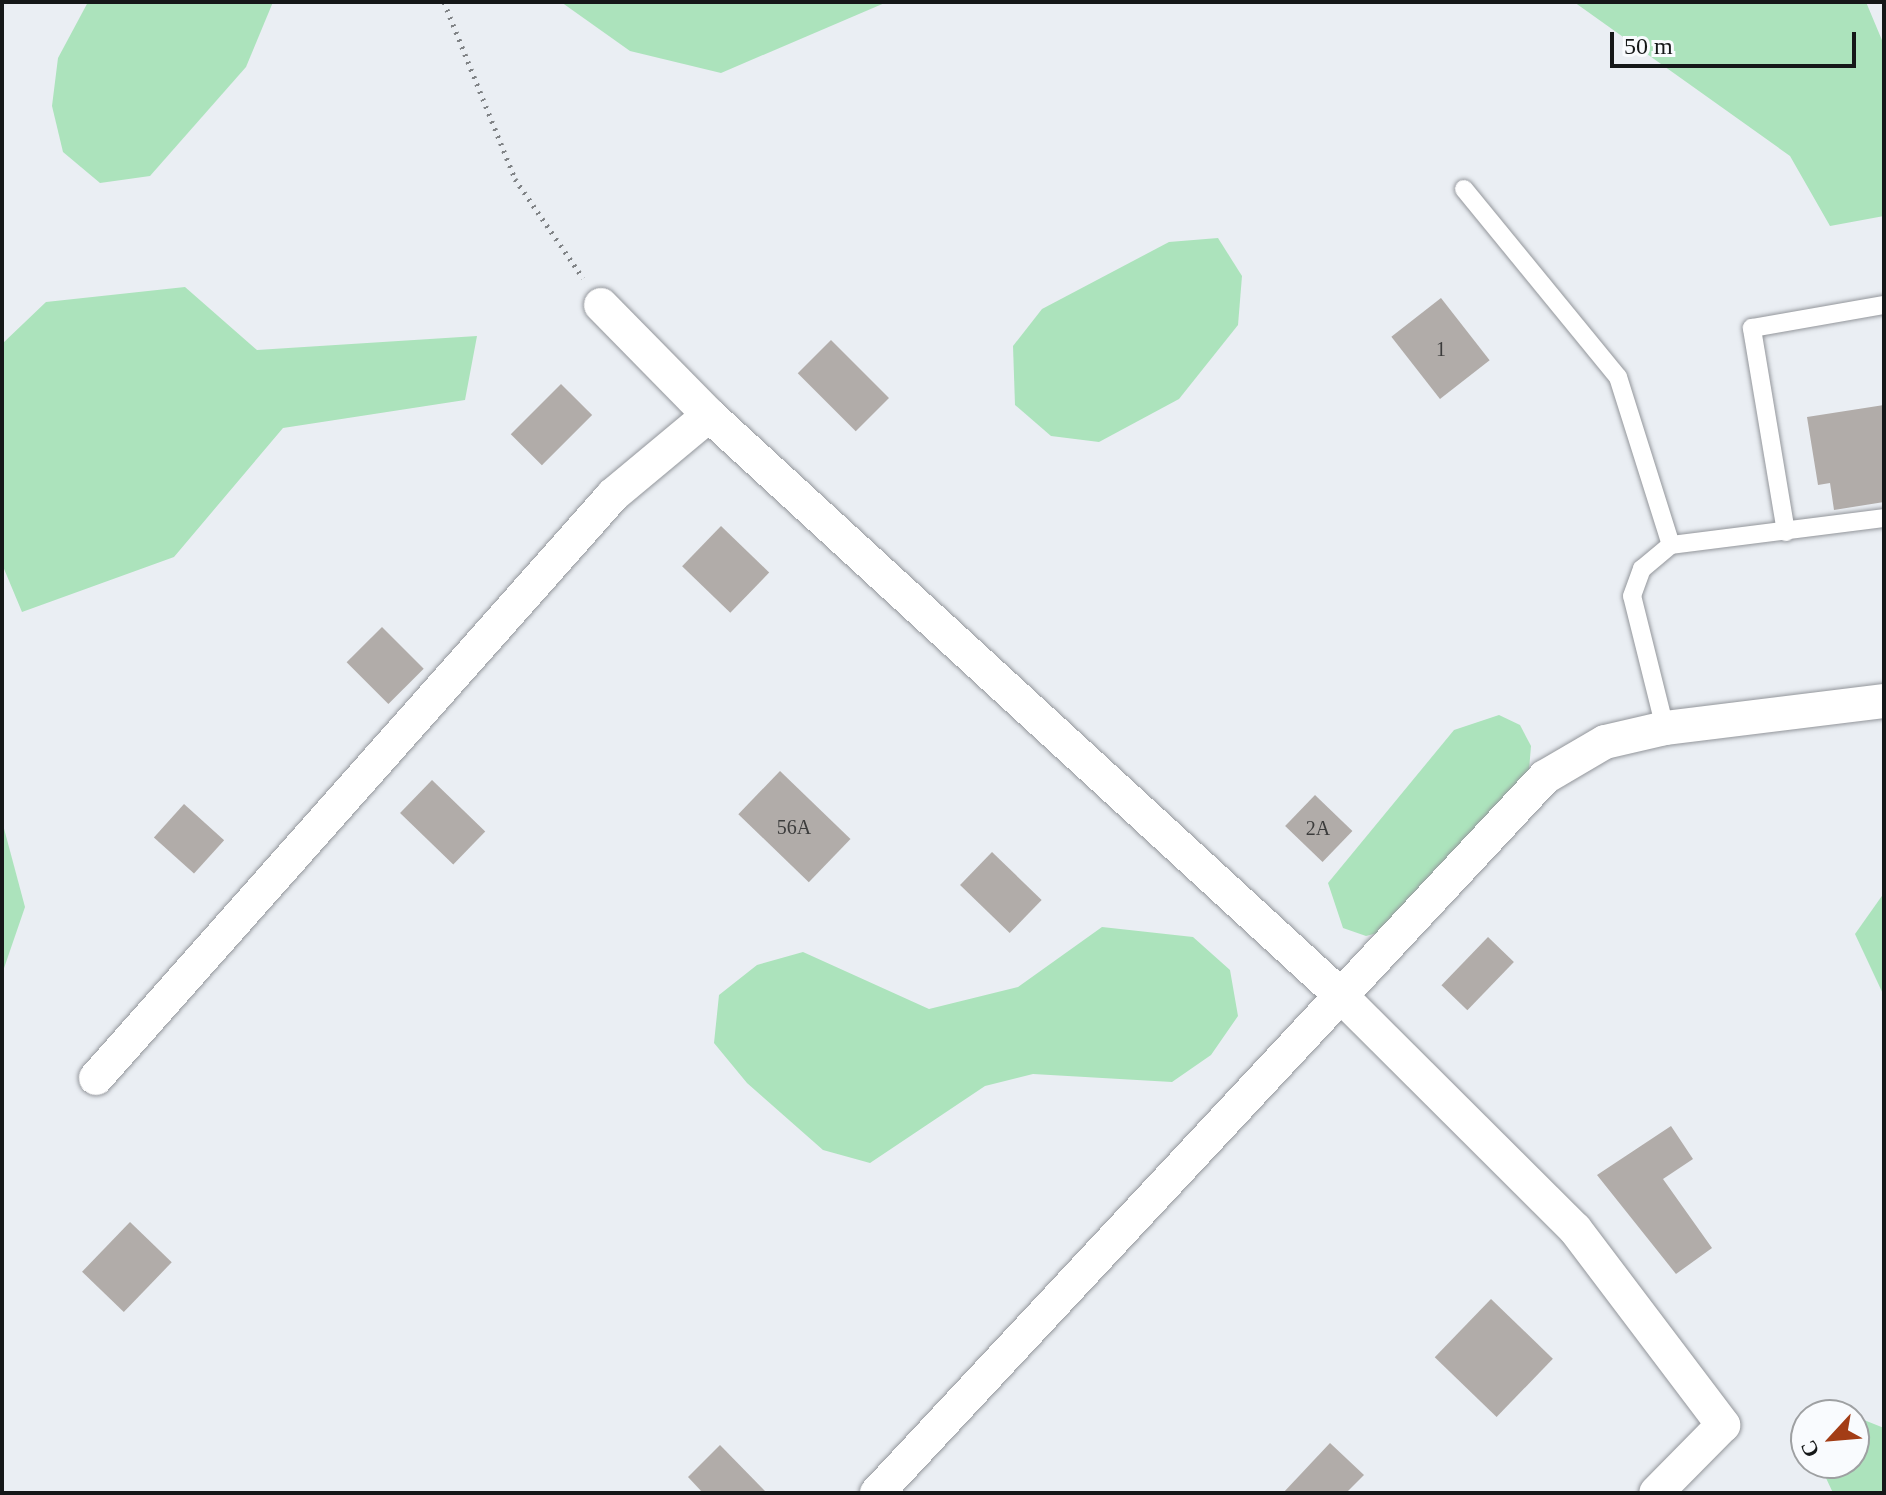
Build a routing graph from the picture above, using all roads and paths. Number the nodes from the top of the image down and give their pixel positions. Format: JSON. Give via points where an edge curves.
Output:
{"nodes":[{"id":1,"x":444,"y":2,"type":"edge"},
{"id":2,"x":1464,"y":189,"type":"dead end"},
{"id":3,"x":601,"y":305,"type":"joint"},
{"id":4,"x":1884,"y":305,"type":"edge"},
{"id":5,"x":709,"y":415,"type":"junction"},
{"id":6,"x":1884,"y":518,"type":"edge"},
{"id":7,"x":1786,"y":532,"type":"junction"},
{"id":8,"x":1671,"y":545,"type":"junction"},
{"id":9,"x":1884,"y":701,"type":"edge"},
{"id":10,"x":1665,"y":728,"type":"junction"},
{"id":11,"x":1338,"y":993,"type":"junction"},
{"id":12,"x":96,"y":1078,"type":"dead end"},
{"id":13,"x":877,"y":1493,"type":"edge"},
{"id":14,"x":1656,"y":1493,"type":"edge"}],
"edges":[{"from":1,"to":3,"type":"path","via":[[515,179]]},
{"from":2,"to":8,"type":"lane","via":[[1618,377]]},
{"from":3,"to":5,"type":"street"},
{"from":4,"to":7,"type":"lane","via":[[1752,328]]},
{"from":5,"to":11,"type":"street"},
{"from":5,"to":12,"type":"street","via":[[613,495]]},
{"from":6,"to":7,"type":"lane"},
{"from":7,"to":8,"type":"lane"},
{"from":8,"to":10,"type":"lane","via":[[1642,569],[1632,596]]},
{"from":9,"to":10,"type":"street"},
{"from":10,"to":11,"type":"street","via":[[1605,742],[1545,777]]},
{"from":11,"to":13,"type":"street"},
{"from":11,"to":14,"type":"street","via":[[1575,1229],[1723,1425]]}]}
